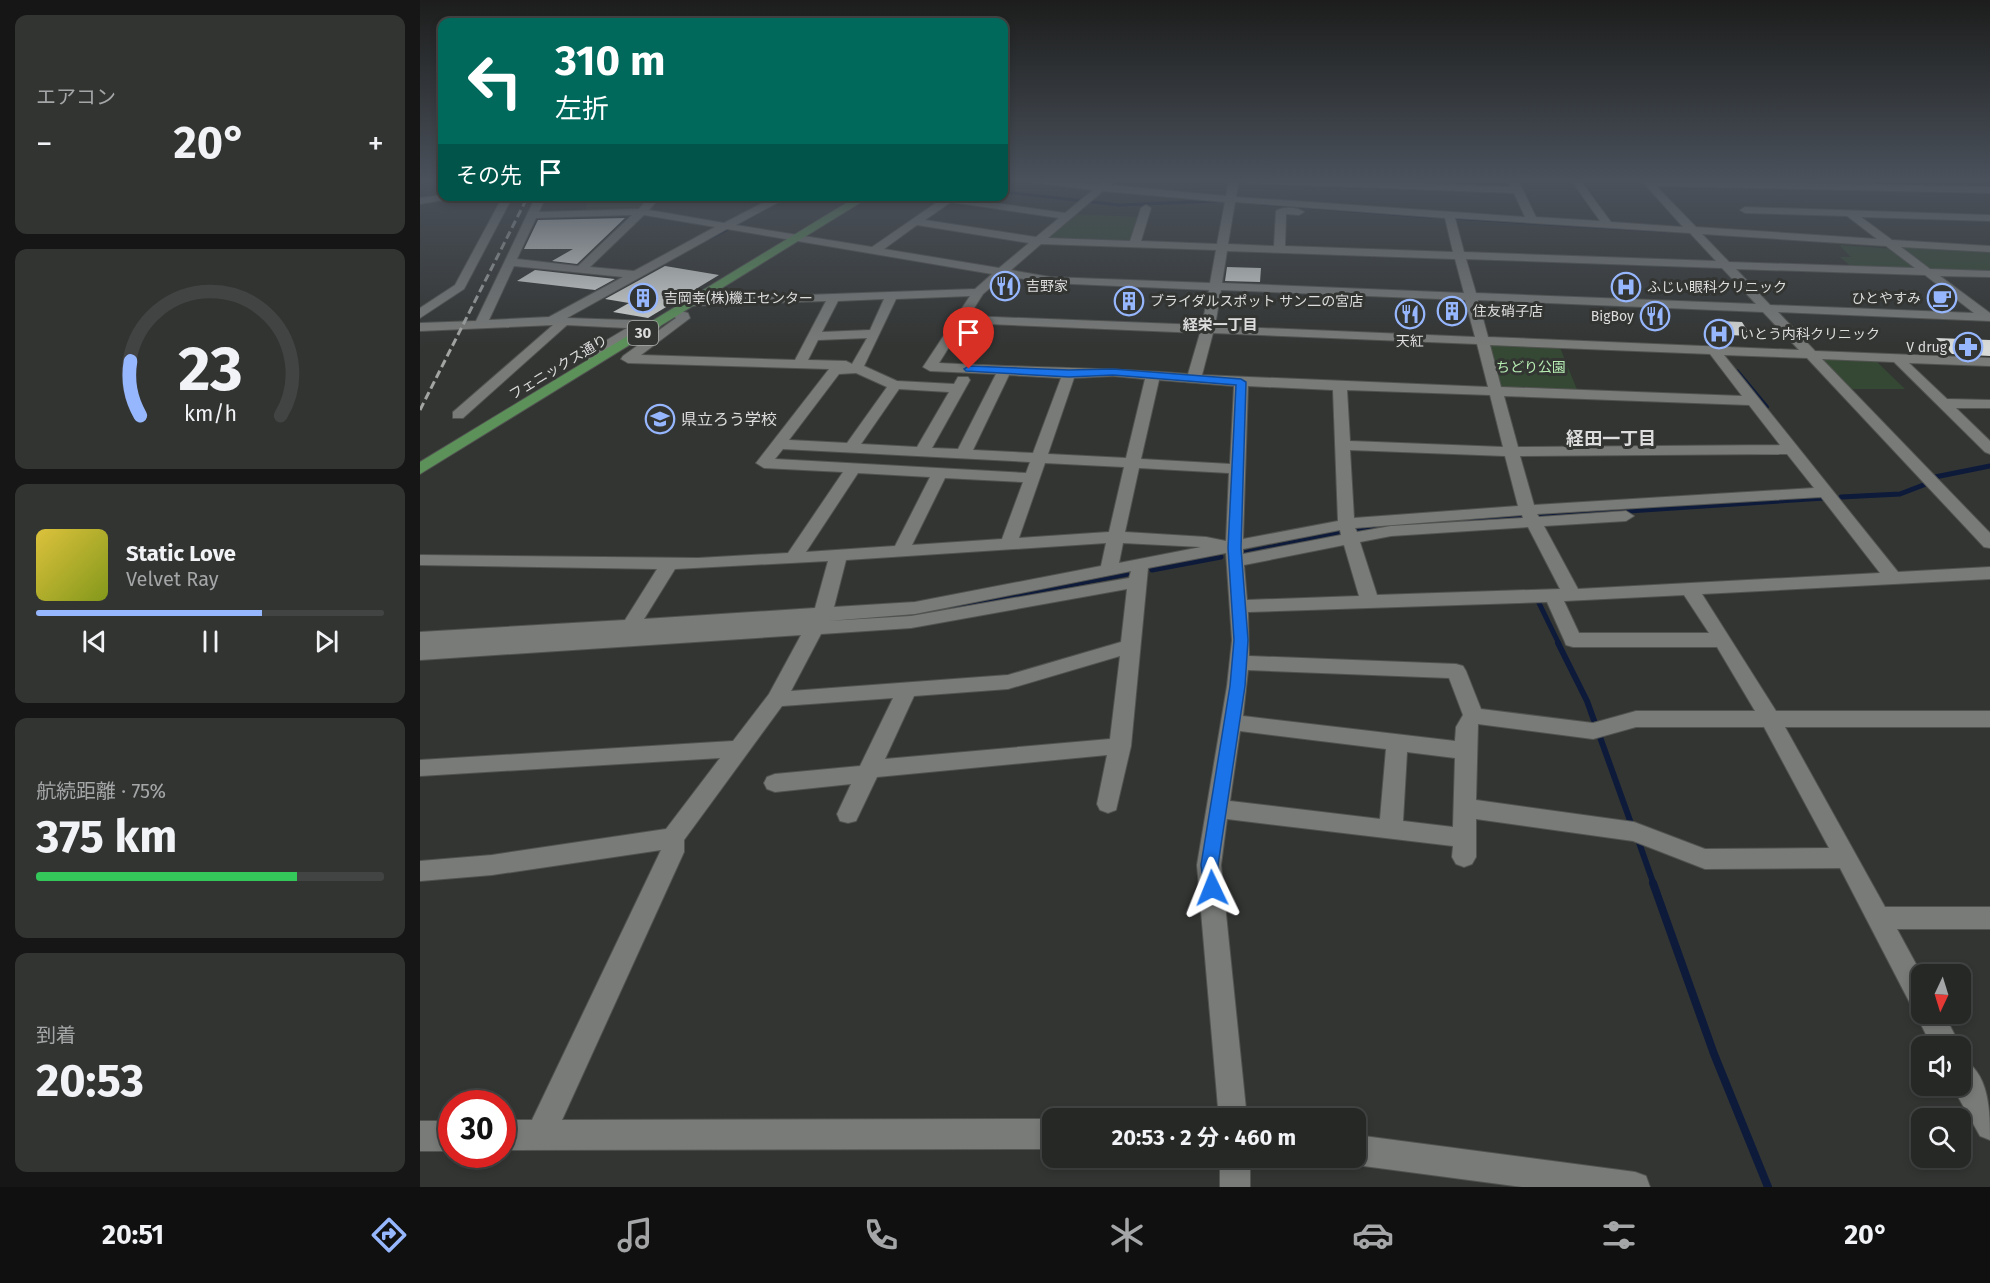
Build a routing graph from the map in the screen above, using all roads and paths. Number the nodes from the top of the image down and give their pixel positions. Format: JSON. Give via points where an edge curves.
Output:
{"nodes":[{"id":1,"x":487,"y":235,"type":"edge"},
{"id":2,"x":522,"y":235,"type":"edge"},
{"id":3,"x":617,"y":235,"type":"edge"},
{"id":4,"x":708,"y":235,"type":"edge"},
{"id":5,"x":774,"y":235,"type":"edge"},
{"id":6,"x":802,"y":235,"type":"edge"},
{"id":7,"x":896,"y":235,"type":"edge"},
{"id":8,"x":1002,"y":235,"type":"edge"},
{"id":9,"x":1045,"y":235,"type":"edge"},
{"id":10,"x":1137,"y":235,"type":"edge"},
{"id":11,"x":1223,"y":235,"type":"edge"},
{"id":12,"x":1280,"y":235,"type":"edge"},
{"id":13,"x":1453,"y":235,"type":"edge"},
{"id":14,"x":1697,"y":235,"type":"edge"},
{"id":15,"x":1731,"y":235,"type":"edge"},
{"id":16,"x":1777,"y":235,"type":"edge"},
{"id":17,"x":1878,"y":235,"type":"edge"},
{"id":18,"x":796,"y":239,"type":"junction"},
{"id":19,"x":1038,"y":241,"type":"junction"},
{"id":20,"x":1134,"y":245,"type":"junction"},
{"id":21,"x":1892,"y":246,"type":"junction"},
{"id":22,"x":1221,"y":249,"type":"junction"},
{"id":23,"x":1990,"y":249,"type":"edge"},
{"id":24,"x":1279,"y":250,"type":"junction"},
{"id":25,"x":872,"y":252,"type":"junction"},
{"id":26,"x":1459,"y":257,"type":"junction"},
{"id":27,"x":509,"y":262,"type":"junction"},
{"id":28,"x":1726,"y":266,"type":"junction"},
{"id":29,"x":581,"y":269,"type":"junction"},
{"id":30,"x":1928,"y":272,"type":"junction"},
{"id":31,"x":1000,"y":273,"type":"junction"},
{"id":32,"x":1990,"y":274,"type":"edge"},
{"id":33,"x":636,"y":275,"type":"junction"},
{"id":34,"x":1214,"y":288,"type":"junction"},
{"id":35,"x":978,"y":292,"type":"junction"},
{"id":36,"x":892,"y":294,"type":"junction"},
{"id":37,"x":834,"y":297,"type":"junction"},
{"id":38,"x":1470,"y":297,"type":"junction"},
{"id":39,"x":691,"y":303,"type":"junction"},
{"id":40,"x":1766,"y":308,"type":"junction"},
{"id":41,"x":420,"y":314,"type":"edge"},
{"id":42,"x":674,"y":314,"type":"junction"},
{"id":43,"x":1989,"y":317,"type":"edge"},
{"id":44,"x":961,"y":319,"type":"junction"},
{"id":45,"x":559,"y":321,"type":"junction"},
{"id":46,"x":481,"y":324,"type":"junction"},
{"id":47,"x":649,"y":324,"type":"junction"},
{"id":48,"x":420,"y":327,"type":"edge"},
{"id":49,"x":1208,"y":328,"type":"junction"},
{"id":50,"x":875,"y":334,"type":"junction"},
{"id":51,"x":814,"y":336,"type":"junction"},
{"id":52,"x":1482,"y":341,"type":"junction"},
{"id":53,"x":1713,"y":350,"type":"junction"},
{"id":54,"x":1809,"y":353,"type":"junction"},
{"id":55,"x":591,"y":357,"type":"dead end"},
{"id":56,"x":1896,"y":357,"type":"junction"},
{"id":57,"x":609,"y":358,"type":"dead end"},
{"id":58,"x":628,"y":358,"type":"junction"},
{"id":59,"x":1990,"y":362,"type":"edge"},
{"id":60,"x":799,"y":364,"type":"junction"},
{"id":61,"x":858,"y":367,"type":"junction"},
{"id":62,"x":969,"y":369,"type":"junction"},
{"id":63,"x":1005,"y":370,"type":"junction"},
{"id":64,"x":1069,"y":374,"type":"junction"},
{"id":65,"x":1153,"y":375,"type":"junction"},
{"id":66,"x":1194,"y":378,"type":"junction"},
{"id":67,"x":1241,"y":382,"type":"junction"},
{"id":68,"x":895,"y":385,"type":"junction"},
{"id":69,"x":1340,"y":385,"type":"junction"},
{"id":70,"x":958,"y":388,"type":"junction"},
{"id":71,"x":1494,"y":392,"type":"junction"},
{"id":72,"x":1754,"y":401,"type":"junction"},
{"id":73,"x":1941,"y":403,"type":"junction"},
{"id":74,"x":1990,"y":404,"type":"edge"},
{"id":75,"x":458,"y":415,"type":"dead end"},
{"id":76,"x":778,"y":444,"type":"junction"},
{"id":77,"x":1343,"y":445,"type":"junction"},
{"id":78,"x":851,"y":448,"type":"junction"},
{"id":79,"x":1791,"y":449,"type":"junction"},
{"id":80,"x":1990,"y":449,"type":"edge"},
{"id":81,"x":922,"y":452,"type":"junction"},
{"id":82,"x":1510,"y":452,"type":"junction"},
{"id":83,"x":963,"y":454,"type":"junction"},
{"id":84,"x":1037,"y":458,"type":"junction"},
{"id":85,"x":1133,"y":464,"type":"junction"},
{"id":86,"x":854,"y":468,"type":"junction"},
{"id":87,"x":420,"y":469,"type":"edge"},
{"id":88,"x":1239,"y":469,"type":"junction"},
{"id":89,"x":940,"y":473,"type":"junction"},
{"id":90,"x":1031,"y":478,"type":"junction"},
{"id":91,"x":1831,"y":497,"type":"junction"},
{"id":92,"x":1530,"y":516,"type":"junction"},
{"id":93,"x":1349,"y":531,"type":"junction"},
{"id":94,"x":1116,"y":537,"type":"junction"},
{"id":95,"x":1009,"y":543,"type":"junction"},
{"id":96,"x":1990,"y":543,"type":"edge"},
{"id":97,"x":902,"y":550,"type":"junction"},
{"id":98,"x":839,"y":554,"type":"junction"},
{"id":99,"x":1235,"y":554,"type":"junction"},
{"id":100,"x":793,"y":558,"type":"junction"},
{"id":101,"x":420,"y":561,"type":"edge"},
{"id":102,"x":669,"y":564,"type":"junction"},
{"id":103,"x":1108,"y":572,"type":"junction"},
{"id":104,"x":1990,"y":573,"type":"edge"},
{"id":105,"x":1139,"y":574,"type":"junction"},
{"id":106,"x":1892,"y":577,"type":"junction"},
{"id":107,"x":1689,"y":588,"type":"junction"},
{"id":108,"x":1562,"y":596,"type":"junction"},
{"id":109,"x":1370,"y":602,"type":"junction"},
{"id":110,"x":1240,"y":606,"type":"junction"},
{"id":111,"x":819,"y":621,"type":"junction"},
{"id":112,"x":631,"y":625,"type":"junction"},
{"id":113,"x":420,"y":639,"type":"edge"},
{"id":114,"x":1724,"y":640,"type":"junction"},
{"id":115,"x":1131,"y":646,"type":"junction"},
{"id":116,"x":420,"y":653,"type":"edge"},
{"id":117,"x":1239,"y":663,"type":"junction"},
{"id":118,"x":907,"y":689,"type":"junction"},
{"id":119,"x":776,"y":699,"type":"junction"},
{"id":120,"x":1473,"y":716,"type":"junction"},
{"id":121,"x":1770,"y":719,"type":"junction"},
{"id":122,"x":1990,"y":719,"type":"edge"},
{"id":123,"x":1231,"y":722,"type":"junction"},
{"id":124,"x":1397,"y":742,"type":"junction"},
{"id":125,"x":1120,"y":746,"type":"junction"},
{"id":126,"x":738,"y":750,"type":"junction"},
{"id":127,"x":1466,"y":751,"type":"junction"},
{"id":128,"x":420,"y":768,"type":"edge"},
{"id":129,"x":869,"y":772,"type":"junction"},
{"id":130,"x":775,"y":783,"type":"dead end"},
{"id":131,"x":1108,"y":804,"type":"dead end"},
{"id":132,"x":1466,"y":808,"type":"junction"},
{"id":133,"x":1217,"y":809,"type":"junction"},
{"id":134,"x":848,"y":814,"type":"dead end"},
{"id":135,"x":1391,"y":829,"type":"junction"},
{"id":136,"x":673,"y":838,"type":"junction"},
{"id":137,"x":1845,"y":858,"type":"junction"},
{"id":138,"x":420,"y":871,"type":"edge"},
{"id":139,"x":1877,"y":918,"type":"junction"},
{"id":140,"x":1990,"y":918,"type":"edge"},
{"id":141,"x":1911,"y":980,"type":"edge"},
{"id":142,"x":1971,"y":1092,"type":"edge"},
{"id":143,"x":1232,"y":1108,"type":"edge"},
{"id":144,"x":1990,"y":1126,"type":"edge"},
{"id":145,"x":1042,"y":1134,"type":"edge"},
{"id":146,"x":516,"y":1135,"type":"edge"},
{"id":147,"x":540,"y":1135,"type":"junction"},
{"id":148,"x":420,"y":1136,"type":"edge"},
{"id":149,"x":438,"y":1136,"type":"edge"},
{"id":150,"x":1366,"y":1151,"type":"edge"},
{"id":151,"x":1235,"y":1168,"type":"edge"},
{"id":152,"x":1235,"y":1187,"type":"edge"},
{"id":153,"x":1635,"y":1187,"type":"edge"}],
"edges":[{"from":1,"to":41,"type":"street","via":[[460,287]]},
{"from":2,"to":27,"type":"street"},
{"from":3,"to":29,"type":"street"},
{"from":4,"to":33,"type":"street"},
{"from":5,"to":18,"type":"street"},
{"from":6,"to":18,"type":"main road","name":"フェニックス通り","number":"30"},
{"from":7,"to":25,"type":"street"},
{"from":8,"to":19,"type":"street"},
{"from":9,"to":19,"type":"street"},
{"from":10,"to":20,"type":"street"},
{"from":11,"to":22,"type":"street"},
{"from":12,"to":24,"type":"street"},
{"from":13,"to":26,"type":"street"},
{"from":14,"to":28,"type":"street"},
{"from":15,"to":21,"type":"street"},
{"from":16,"to":21,"type":"street"},
{"from":17,"to":21,"type":"street"},
{"from":18,"to":25,"type":"street"},
{"from":18,"to":39,"type":"main road","name":"フェニックス通り","number":"30"},
{"from":19,"to":20,"type":"street"},
{"from":19,"to":31,"type":"street"},
{"from":20,"to":22,"type":"street"},
{"from":21,"to":23,"type":"street"},
{"from":21,"to":30,"type":"street"},
{"from":22,"to":24,"type":"street"},
{"from":22,"to":34,"type":"street"},
{"from":24,"to":26,"type":"street"},
{"from":25,"to":31,"type":"street"},
{"from":26,"to":28,"type":"street"},
{"from":26,"to":38,"type":"street"},
{"from":27,"to":29,"type":"street"},
{"from":27,"to":46,"type":"street"},
{"from":28,"to":30,"type":"street"},
{"from":28,"to":40,"type":"street"},
{"from":29,"to":33,"type":"street"},
{"from":30,"to":32,"type":"street"},
{"from":30,"to":43,"type":"street"},
{"from":31,"to":34,"type":"street","via":[[1078,282]]},
{"from":31,"to":35,"type":"street"},
{"from":33,"to":45,"type":"street"},
{"from":34,"to":38,"type":"street"},
{"from":34,"to":49,"type":"street"},
{"from":35,"to":36,"type":"street"},
{"from":35,"to":44,"type":"street"},
{"from":36,"to":37,"type":"street"},
{"from":36,"to":50,"type":"street"},
{"from":37,"to":39,"type":"street"},
{"from":37,"to":51,"type":"street"},
{"from":38,"to":40,"type":"street"},
{"from":38,"to":52,"type":"street"},
{"from":39,"to":42,"type":"main road","name":"フェニックス通り","number":"30"},
{"from":40,"to":43,"type":"street"},
{"from":40,"to":54,"type":"street"},
{"from":42,"to":47,"type":"main road","name":"フェニックス通り","number":"30"},
{"from":42,"to":58,"type":"street","via":[[684,318]]},
{"from":44,"to":49,"type":"street"},
{"from":44,"to":62,"type":"street","via":[[930,367]]},
{"from":45,"to":46,"type":"street"},
{"from":45,"to":47,"type":"street"},
{"from":45,"to":75,"type":"street"},
{"from":46,"to":48,"type":"street"},
{"from":47,"to":55,"type":"street","via":[[587,356]]},
{"from":47,"to":87,"type":"main road","name":"フェニックス通り","number":"30"},
{"from":49,"to":52,"type":"street"},
{"from":49,"to":66,"type":"street"},
{"from":50,"to":51,"type":"street"},
{"from":50,"to":61,"type":"street"},
{"from":51,"to":60,"type":"street"},
{"from":52,"to":53,"type":"street"},
{"from":52,"to":71,"type":"street"},
{"from":53,"to":54,"type":"street"},
{"from":53,"to":72,"type":"street"},
{"from":54,"to":56,"type":"street"},
{"from":54,"to":96,"type":"street"},
{"from":56,"to":59,"type":"street"},
{"from":56,"to":73,"type":"street"},
{"from":57,"to":58,"type":"street"},
{"from":58,"to":60,"type":"street"},
{"from":60,"to":61,"type":"street"},
{"from":61,"to":68,"type":"street"},
{"from":61,"to":76,"type":"street","via":[[835,370]]},
{"from":62,"to":63,"type":"street"},
{"from":62,"to":70,"type":"street"},
{"from":63,"to":64,"type":"street"},
{"from":63,"to":83,"type":"street"},
{"from":64,"to":65,"type":"street"},
{"from":64,"to":84,"type":"street"},
{"from":65,"to":66,"type":"street"},
{"from":65,"to":85,"type":"street"},
{"from":66,"to":67,"type":"street"},
{"from":67,"to":69,"type":"street"},
{"from":67,"to":88,"type":"street"},
{"from":68,"to":70,"type":"street"},
{"from":68,"to":78,"type":"street"},
{"from":69,"to":71,"type":"street"},
{"from":69,"to":77,"type":"street"},
{"from":70,"to":81,"type":"street"},
{"from":71,"to":72,"type":"street"},
{"from":71,"to":82,"type":"street"},
{"from":72,"to":79,"type":"street"},
{"from":73,"to":74,"type":"street"},
{"from":73,"to":80,"type":"street"},
{"from":76,"to":78,"type":"street"},
{"from":76,"to":86,"type":"street","via":[[764,463]]},
{"from":77,"to":82,"type":"street"},
{"from":77,"to":93,"type":"street"},
{"from":78,"to":81,"type":"street"},
{"from":79,"to":82,"type":"street"},
{"from":79,"to":91,"type":"street"},
{"from":81,"to":83,"type":"street"},
{"from":82,"to":92,"type":"street"},
{"from":83,"to":84,"type":"street"},
{"from":84,"to":85,"type":"street"},
{"from":84,"to":90,"type":"street"},
{"from":85,"to":88,"type":"street"},
{"from":85,"to":94,"type":"street"},
{"from":86,"to":89,"type":"street"},
{"from":86,"to":100,"type":"street"},
{"from":88,"to":99,"type":"street"},
{"from":89,"to":90,"type":"street"},
{"from":89,"to":97,"type":"street"},
{"from":90,"to":95,"type":"street"},
{"from":91,"to":92,"type":"street"},
{"from":91,"to":106,"type":"street"},
{"from":92,"to":93,"type":"street","via":[[1391,531]]},
{"from":92,"to":108,"type":"street"},
{"from":93,"to":99,"type":"street"},
{"from":93,"to":109,"type":"street"},
{"from":94,"to":95,"type":"street"},
{"from":94,"to":99,"type":"street","via":[[1206,542]]},
{"from":94,"to":103,"type":"street"},
{"from":95,"to":97,"type":"street"},
{"from":97,"to":98,"type":"street"},
{"from":98,"to":100,"type":"street"},
{"from":98,"to":111,"type":"street"},
{"from":99,"to":105,"type":"street"},
{"from":99,"to":110,"type":"street"},
{"from":100,"to":102,"type":"street"},
{"from":101,"to":102,"type":"street"},
{"from":102,"to":112,"type":"street"},
{"from":103,"to":105,"type":"street"},
{"from":103,"to":111,"type":"street","via":[[915,608]]},
{"from":104,"to":106,"type":"street"},
{"from":105,"to":111,"type":"street","via":[[911,622]]},
{"from":105,"to":115,"type":"street"},
{"from":106,"to":107,"type":"street"},
{"from":107,"to":108,"type":"street"},
{"from":107,"to":114,"type":"street"},
{"from":108,"to":109,"type":"street"},
{"from":108,"to":114,"type":"street","via":[[1574,640]]},
{"from":109,"to":110,"type":"street"},
{"from":110,"to":117,"type":"street"},
{"from":111,"to":112,"type":"street"},
{"from":111,"to":116,"type":"street"},
{"from":111,"to":119,"type":"street"},
{"from":112,"to":113,"type":"street"},
{"from":114,"to":121,"type":"street"},
{"from":115,"to":118,"type":"street","via":[[1008,682]]},
{"from":115,"to":125,"type":"street"},
{"from":117,"to":120,"type":"street","via":[[1456,671]]},
{"from":117,"to":123,"type":"street"},
{"from":118,"to":119,"type":"street"},
{"from":118,"to":129,"type":"street"},
{"from":119,"to":126,"type":"street"},
{"from":120,"to":121,"type":"street","via":[[1593,731],[1636,719]]},
{"from":120,"to":127,"type":"street","via":[[1466,728]]},
{"from":121,"to":122,"type":"street"},
{"from":121,"to":137,"type":"street"},
{"from":123,"to":124,"type":"street"},
{"from":123,"to":133,"type":"street"},
{"from":124,"to":127,"type":"street"},
{"from":124,"to":135,"type":"street"},
{"from":125,"to":129,"type":"street"},
{"from":125,"to":131,"type":"street"},
{"from":126,"to":128,"type":"street"},
{"from":126,"to":136,"type":"street"},
{"from":127,"to":132,"type":"street"},
{"from":129,"to":130,"type":"street"},
{"from":129,"to":134,"type":"street"},
{"from":132,"to":135,"type":"street","via":[[1464,847]]},
{"from":132,"to":137,"type":"street","via":[[1635,832],[1706,859]]},
{"from":133,"to":135,"type":"street"},
{"from":133,"to":143,"type":"street","via":[[1209,865]]},
{"from":136,"to":138,"type":"street","via":[[492,865]]},
{"from":136,"to":147,"type":"street","via":[[672,852]]},
{"from":137,"to":139,"type":"street"},
{"from":139,"to":140,"type":"street"},
{"from":139,"to":141,"type":"street"},
{"from":142,"to":144,"type":"street"},
{"from":145,"to":147,"type":"street"},
{"from":146,"to":147,"type":"street"},
{"from":148,"to":149,"type":"street"},
{"from":150,"to":153,"type":"street"},
{"from":151,"to":152,"type":"street"}]}
